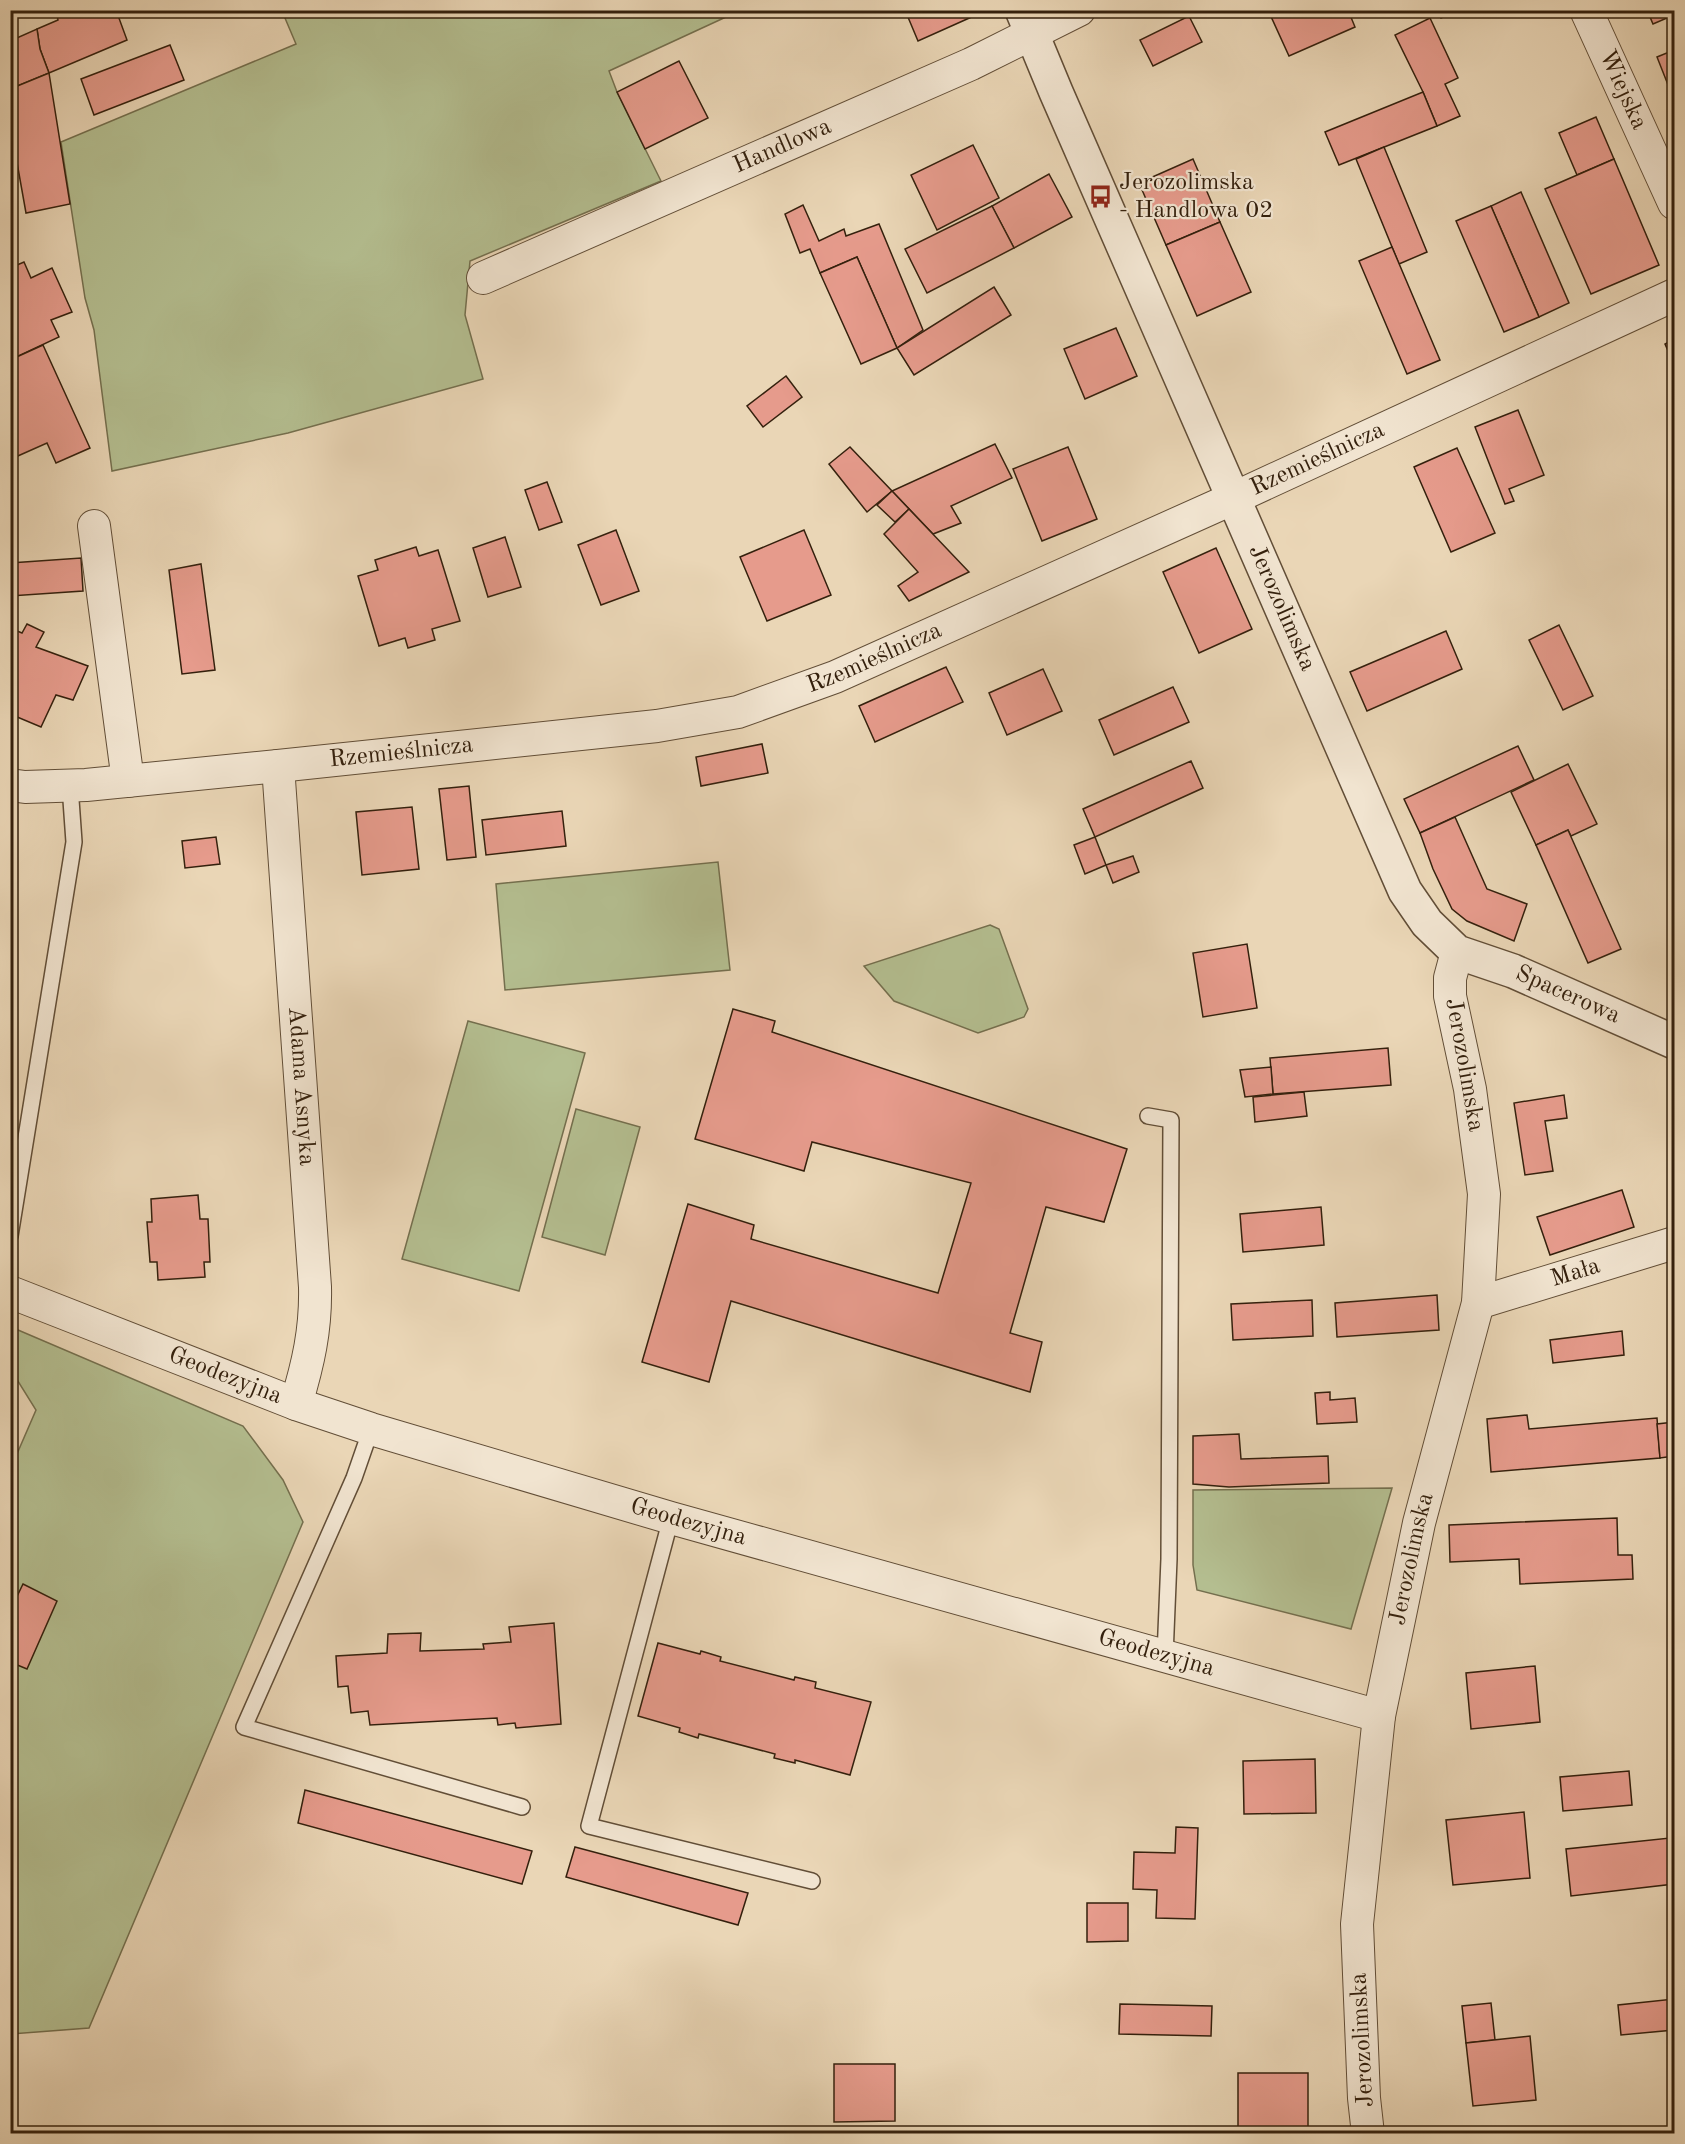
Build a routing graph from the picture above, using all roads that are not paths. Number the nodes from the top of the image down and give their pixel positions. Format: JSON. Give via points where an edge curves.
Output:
{"nodes":[{"id":1,"x":1079,"y":10,"type":"edge"},
{"id":2,"x":1586,"y":10,"type":"edge"},
{"id":3,"x":1027,"y":21,"type":"edge"},
{"id":4,"x":1674,"y":203,"type":"edge"},
{"id":5,"x":483,"y":278,"type":"dead end"},
{"id":6,"x":1674,"y":294,"type":"edge"},
{"id":7,"x":1234,"y":498,"type":"junction"},
{"id":8,"x":94,"y":526,"type":"dead end"},
{"id":9,"x":278,"y":766,"type":"junction"},
{"id":10,"x":128,"y":781,"type":"junction"},
{"id":11,"x":10,"y":785,"type":"edge"},
{"id":12,"x":70,"y":786,"type":"junction"},
{"id":13,"x":1457,"y":952,"type":"junction"},
{"id":14,"x":1674,"y":1042,"type":"edge"},
{"id":15,"x":1148,"y":1116,"type":"dead end"},
{"id":16,"x":10,"y":1236,"type":"edge"},
{"id":17,"x":1674,"y":1243,"type":"edge"},
{"id":18,"x":10,"y":1292,"type":"edge"},
{"id":19,"x":1478,"y":1303,"type":"junction"},
{"id":20,"x":296,"y":1404,"type":"junction"},
{"id":21,"x":371,"y":1430,"type":"junction"},
{"id":22,"x":671,"y":1518,"type":"junction"},
{"id":23,"x":1165,"y":1656,"type":"junction"},
{"id":24,"x":1379,"y":1716,"type":"junction"},
{"id":25,"x":522,"y":1807,"type":"dead end"},
{"id":26,"x":812,"y":1881,"type":"dead end"},
{"id":27,"x":1368,"y":2133,"type":"edge"}],
"edges":[{"from":1,"to":3,"type":"street","name":"Handlowa"},
{"from":2,"to":4,"type":"street","name":"Wiejska"},
{"from":3,"to":5,"type":"street","name":"Handlowa","via":[[971,64]]},
{"from":3,"to":7,"type":"street","name":"Jerozolimska"},
{"from":6,"to":7,"type":"street","name":"Rzemieślnicza"},
{"from":7,"to":9,"type":"street","name":"Rzemieślnicza","via":[[835,677],[738,712],[657,726]]},
{"from":7,"to":13,"type":"street","name":"Jerozolimska","via":[[1405,891],[1427,924]]},
{"from":8,"to":10,"type":"street"},
{"from":9,"to":10,"type":"street","name":"Rzemieślnicza"},
{"from":9,"to":20,"type":"street","name":"Adama Asnyka","via":[[316,1315]]},
{"from":10,"to":12,"type":"street","name":"Rzemieślnicza"},
{"from":11,"to":12,"type":"street","name":"Rzemieślnicza"},
{"from":12,"to":16,"type":"lane","via":[[74,842]]},
{"from":13,"to":14,"type":"street","name":"Spacerowa","via":[[1513,971]]},
{"from":13,"to":19,"type":"street","name":"Jerozolimska","via":[[1450,996],[1470,1089],[1484,1194]]},
{"from":15,"to":23,"type":"lane","via":[[1171,1120]]},
{"from":17,"to":19,"type":"street","name":"Mała"},
{"from":18,"to":20,"type":"street","name":"Geodezyjna"},
{"from":19,"to":24,"type":"street","name":"Jerozolimska","via":[[1419,1523]]},
{"from":20,"to":21,"type":"street","name":"Geodezyjna"},
{"from":21,"to":22,"type":"street","name":"Geodezyjna"},
{"from":21,"to":25,"type":"lane","via":[[354,1478],[244,1727]]},
{"from":22,"to":23,"type":"street","name":"Geodezyjna"},
{"from":22,"to":26,"type":"lane","via":[[589,1826]]},
{"from":23,"to":24,"type":"street","name":"Geodezyjna"},
{"from":24,"to":27,"type":"street","name":"Jerozolimska","via":[[1357,1924]]}]}
